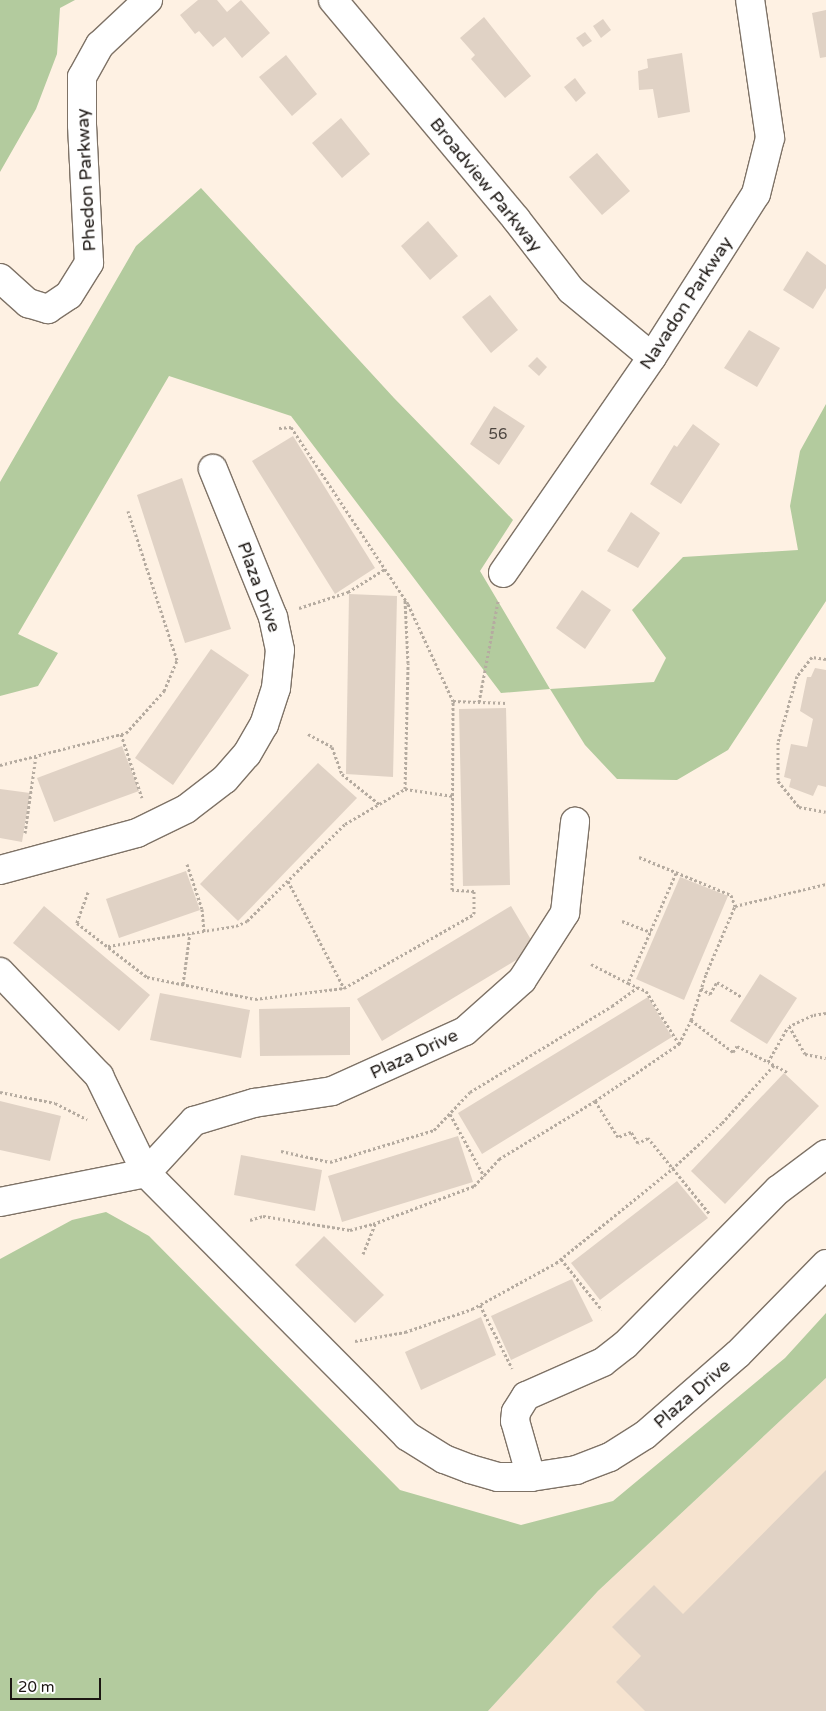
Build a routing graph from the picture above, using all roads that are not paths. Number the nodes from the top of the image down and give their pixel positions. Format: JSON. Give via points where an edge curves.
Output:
{"nodes":[{"id":1,"x":148,"y":0,"type":"edge"},
{"id":2,"x":333,"y":0,"type":"edge"},
{"id":3,"x":750,"y":0,"type":"edge"},
{"id":4,"x":0,"y":278,"type":"edge"},
{"id":5,"x":652,"y":357,"type":"junction"},
{"id":6,"x":213,"y":469,"type":"dead end"},
{"id":7,"x":503,"y":573,"type":"road end"},
{"id":8,"x":575,"y":822,"type":"dead end"},
{"id":9,"x":10,"y":866,"type":"edge"},
{"id":10,"x":0,"y":972,"type":"edge"},
{"id":11,"x":826,"y":1154,"type":"edge"},
{"id":12,"x":146,"y":1173,"type":"junction"},
{"id":13,"x":0,"y":1202,"type":"edge"},
{"id":14,"x":826,"y":1264,"type":"edge"},
{"id":15,"x":531,"y":1477,"type":"junction"}],
"edges":[{"from":1,"to":4,"type":"street","name":"Phedon Parkway","via":[[100,46],[82,77],[89,263],[70,295],[48,309],[28,303]]},
{"from":2,"to":5,"type":"street","name":"Broadview Parkway","via":[[516,219],[571,290]]},
{"from":3,"to":5,"type":"street","name":"Navadon Parkway","via":[[770,138],[756,194]]},
{"from":5,"to":7,"type":"street","name":"Navadon Parkway"},
{"from":6,"to":9,"type":"street","name":"Plaza Drive","via":[[273,616],[280,650],[276,688],[264,725],[225,779],[186,809],[152,826],[61,856]]},
{"from":8,"to":12,"type":"street","name":"Plaza Drive","via":[[565,913],[522,980],[465,1031],[332,1092],[254,1103],[194,1122]]},
{"from":10,"to":12,"type":"street","name":"Plaza Drive","via":[[99,1076]]},
{"from":11,"to":15,"type":"street","via":[[778,1190],[625,1346],[602,1362],[526,1396],[516,1412],[516,1421]]},
{"from":12,"to":13,"type":"street"},
{"from":12,"to":15,"type":"street","name":"Plaza Drive","via":[[407,1436],[444,1459],[498,1477]]},
{"from":14,"to":15,"type":"street","name":"Plaza Drive","via":[[738,1354],[645,1435],[610,1458],[576,1470]]}]}
